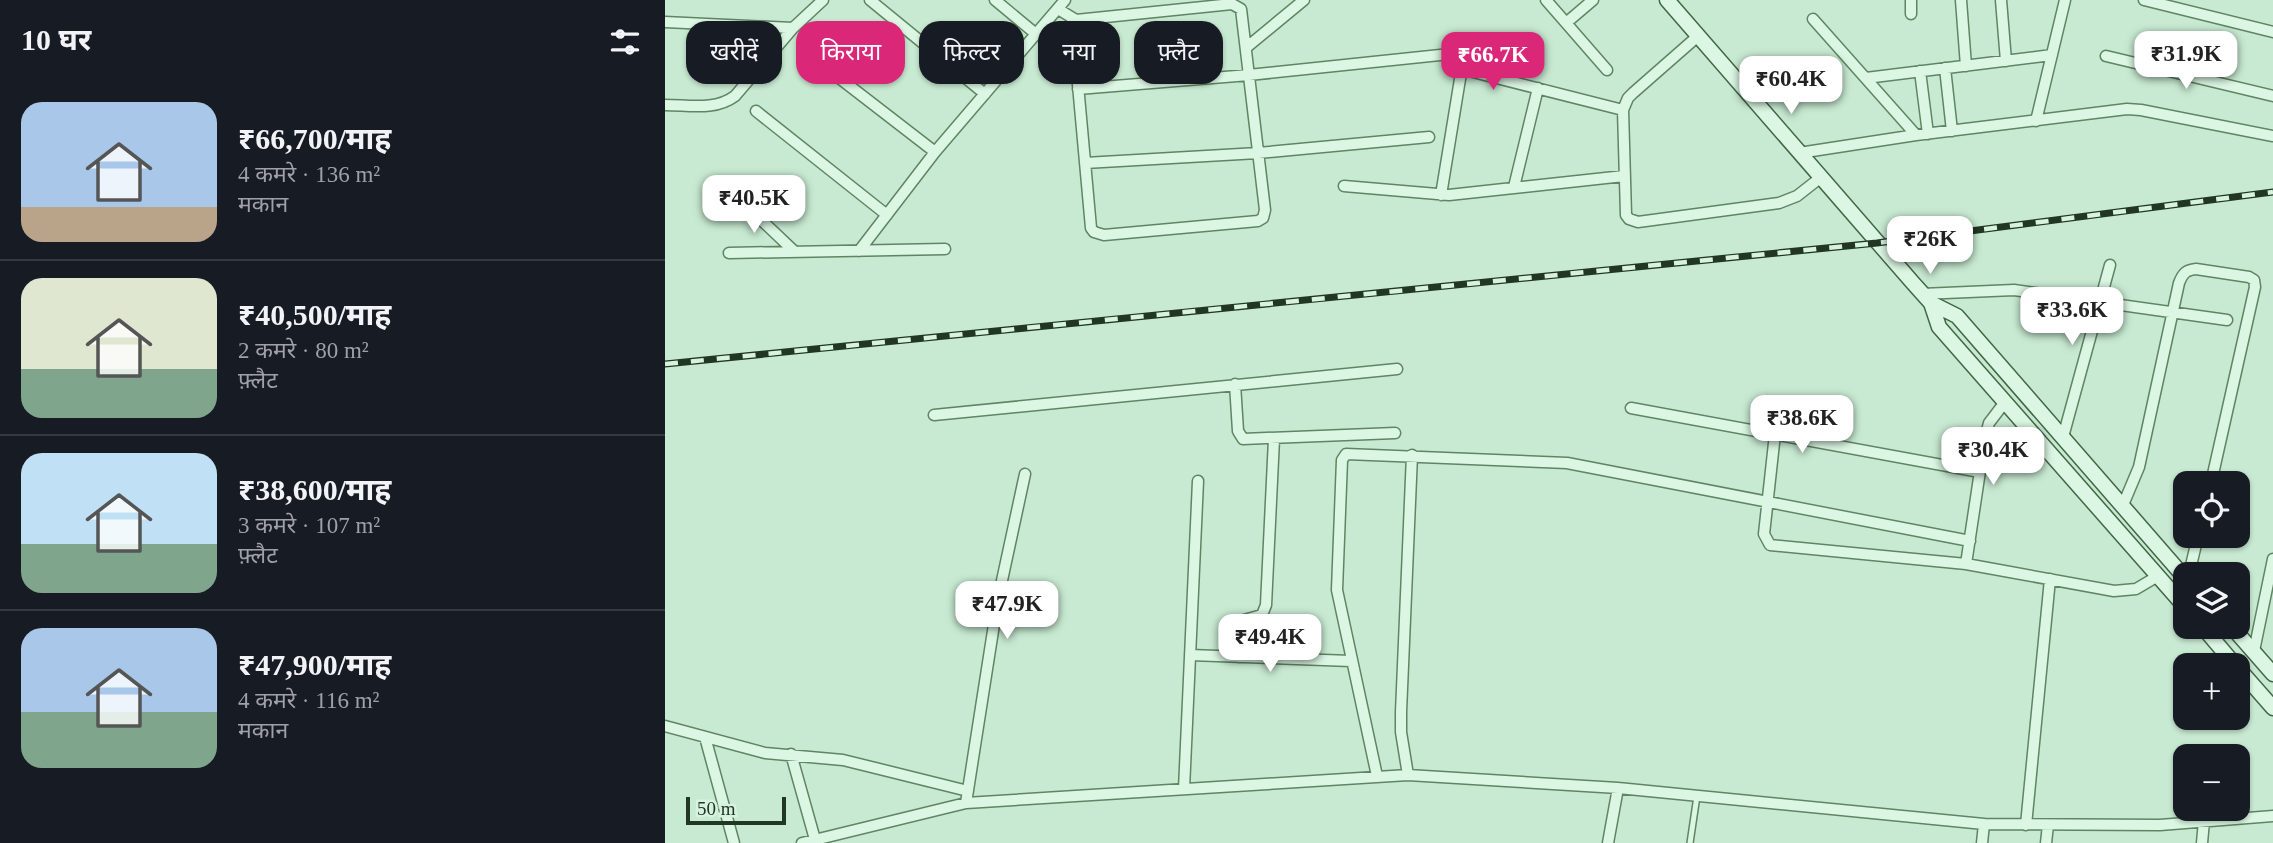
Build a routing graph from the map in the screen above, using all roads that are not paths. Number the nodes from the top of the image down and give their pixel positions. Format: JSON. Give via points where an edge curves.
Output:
{"nodes":[{"id":1,"x":823,"y":0,"type":"edge"},
{"id":2,"x":870,"y":0,"type":"edge"},
{"id":3,"x":995,"y":0,"type":"edge"},
{"id":4,"x":1304,"y":0,"type":"edge"},
{"id":5,"x":1546,"y":0,"type":"edge"},
{"id":6,"x":1593,"y":0,"type":"edge"},
{"id":7,"x":1667,"y":0,"type":"edge"},
{"id":8,"x":1911,"y":0,"type":"edge"},
{"id":9,"x":1961,"y":0,"type":"edge"},
{"id":10,"x":2001,"y":0,"type":"edge"},
{"id":11,"x":2065,"y":0,"type":"edge"},
{"id":12,"x":2144,"y":0,"type":"edge"},
{"id":13,"x":1061,"y":4,"type":"edge"},
{"id":14,"x":1911,"y":14,"type":"dead end"},
{"id":15,"x":1072,"y":19,"type":"junction"},
{"id":16,"x":1813,"y":19,"type":"dead end"},
{"id":17,"x":665,"y":22,"type":"edge"},
{"id":18,"x":1566,"y":23,"type":"junction"},
{"id":19,"x":793,"y":28,"type":"junction"},
{"id":20,"x":2273,"y":32,"type":"edge"},
{"id":21,"x":1036,"y":34,"type":"junction"},
{"id":22,"x":1698,"y":36,"type":"junction"},
{"id":23,"x":1247,"y":47,"type":"junction"},
{"id":24,"x":1488,"y":50,"type":"dead end"},
{"id":25,"x":2052,"y":55,"type":"junction"},
{"id":26,"x":2106,"y":56,"type":"dead end"},
{"id":27,"x":2006,"y":61,"type":"junction"},
{"id":28,"x":1966,"y":65,"type":"junction"},
{"id":29,"x":1945,"y":68,"type":"junction"},
{"id":30,"x":1607,"y":70,"type":"dead end"},
{"id":31,"x":1920,"y":71,"type":"junction"},
{"id":32,"x":1249,"y":75,"type":"junction"},
{"id":33,"x":1866,"y":78,"type":"junction"},
{"id":34,"x":847,"y":84,"type":"edge"},
{"id":35,"x":1538,"y":88,"type":"junction"},
{"id":36,"x":1078,"y":89,"type":"junction"},
{"id":37,"x":985,"y":94,"type":"junction"},
{"id":38,"x":2273,"y":96,"type":"edge"},
{"id":39,"x":665,"y":104,"type":"edge"},
{"id":40,"x":1623,"y":110,"type":"junction"},
{"id":41,"x":756,"y":111,"type":"dead end"},
{"id":42,"x":2036,"y":121,"type":"junction"},
{"id":43,"x":1952,"y":131,"type":"junction"},
{"id":44,"x":1922,"y":134,"type":"junction"},
{"id":45,"x":2273,"y":136,"type":"edge"},
{"id":46,"x":1429,"y":137,"type":"dead end"},
{"id":47,"x":935,"y":152,"type":"junction"},
{"id":48,"x":1799,"y":152,"type":"junction"},
{"id":49,"x":1258,"y":153,"type":"junction"},
{"id":50,"x":1085,"y":163,"type":"junction"},
{"id":51,"x":1624,"y":176,"type":"junction"},
{"id":52,"x":1820,"y":178,"type":"junction"},
{"id":53,"x":1344,"y":186,"type":"dead end"},
{"id":54,"x":1514,"y":187,"type":"junction"},
{"id":55,"x":735,"y":195,"type":"dead end"},
{"id":56,"x":1441,"y":195,"type":"junction"},
{"id":57,"x":887,"y":215,"type":"junction"},
{"id":58,"x":945,"y":249,"type":"dead end"},
{"id":59,"x":859,"y":251,"type":"junction"},
{"id":60,"x":795,"y":252,"type":"junction"},
{"id":61,"x":729,"y":253,"type":"dead end"},
{"id":62,"x":2110,"y":265,"type":"dead end"},
{"id":63,"x":1927,"y":298,"type":"junction"},
{"id":64,"x":2100,"y":303,"type":"junction"},
{"id":65,"x":2172,"y":313,"type":"junction"},
{"id":66,"x":2227,"y":320,"type":"dead end"},
{"id":67,"x":1397,"y":369,"type":"dead end"},
{"id":68,"x":1235,"y":384,"type":"junction"},
{"id":69,"x":2005,"y":402,"type":"junction"},
{"id":70,"x":1631,"y":408,"type":"dead end"},
{"id":71,"x":934,"y":415,"type":"dead end"},
{"id":72,"x":1395,"y":433,"type":"dead end"},
{"id":73,"x":1775,"y":434,"type":"junction"},
{"id":74,"x":2063,"y":437,"type":"junction"},
{"id":75,"x":1274,"y":439,"type":"junction"},
{"id":76,"x":1412,"y":455,"type":"junction"},
{"id":77,"x":2213,"y":471,"type":"edge"},
{"id":78,"x":1980,"y":472,"type":"junction"},
{"id":79,"x":1025,"y":474,"type":"dead end"},
{"id":80,"x":1198,"y":481,"type":"dead end"},
{"id":81,"x":1766,"y":502,"type":"junction"},
{"id":82,"x":2123,"y":505,"type":"junction"},
{"id":83,"x":1970,"y":541,"type":"junction"},
{"id":84,"x":2273,"y":559,"type":"edge"},
{"id":85,"x":1966,"y":565,"type":"junction"},
{"id":86,"x":2173,"y":565,"type":"edge"},
{"id":87,"x":2158,"y":576,"type":"junction"},
{"id":88,"x":2050,"y":579,"type":"junction"},
{"id":89,"x":2173,"y":593,"type":"edge"},
{"id":90,"x":2213,"y":639,"type":"edge"},
{"id":91,"x":2243,"y":639,"type":"edge"},
{"id":92,"x":2254,"y":651,"type":"junction"},
{"id":93,"x":2225,"y":653,"type":"edge"},
{"id":94,"x":1190,"y":655,"type":"junction"},
{"id":95,"x":1239,"y":657,"type":"junction"},
{"id":96,"x":1351,"y":660,"type":"junction"},
{"id":97,"x":2273,"y":674,"type":"edge"},
{"id":98,"x":2250,"y":682,"type":"edge"},
{"id":99,"x":2273,"y":708,"type":"edge"},
{"id":100,"x":665,"y":726,"type":"edge"},
{"id":101,"x":705,"y":737,"type":"junction"},
{"id":102,"x":791,"y":754,"type":"junction"},
{"id":103,"x":1408,"y":775,"type":"junction"},
{"id":104,"x":1377,"y":776,"type":"junction"},
{"id":105,"x":1618,"y":788,"type":"junction"},
{"id":106,"x":1184,"y":789,"type":"junction"},
{"id":107,"x":1697,"y":796,"type":"junction"},
{"id":108,"x":967,"y":797,"type":"junction"},
{"id":109,"x":2273,"y":816,"type":"edge"},
{"id":110,"x":2250,"y":818,"type":"edge"},
{"id":111,"x":2204,"y":821,"type":"joint"},
{"id":112,"x":1985,"y":824,"type":"junction"},
{"id":113,"x":2026,"y":825,"type":"junction"},
{"id":114,"x":2048,"y":825,"type":"junction"},
{"id":115,"x":815,"y":841,"type":"edge"},
{"id":116,"x":734,"y":843,"type":"edge"},
{"id":117,"x":802,"y":843,"type":"edge"},
{"id":118,"x":1608,"y":843,"type":"edge"},
{"id":119,"x":1690,"y":843,"type":"edge"},
{"id":120,"x":1982,"y":843,"type":"edge"},
{"id":121,"x":2046,"y":843,"type":"edge"},
{"id":122,"x":2202,"y":843,"type":"edge"}],
"edges":[{"from":1,"to":19,"type":"street"},
{"from":2,"to":37,"type":"street"},
{"from":3,"to":21,"type":"street"},
{"from":4,"to":23,"type":"street"},
{"from":5,"to":18,"type":"street"},
{"from":6,"to":18,"type":"street"},
{"from":7,"to":22,"type":"main road"},
{"from":8,"to":14,"type":"street"},
{"from":9,"to":28,"type":"street"},
{"from":10,"to":27,"type":"street"},
{"from":11,"to":25,"type":"street"},
{"from":12,"to":20,"type":"street"},
{"from":13,"to":15,"type":"street"},
{"from":13,"to":21,"type":"street"},
{"from":15,"to":23,"type":"street","via":[[1232,4],[1241,9]]},
{"from":15,"to":36,"type":"street"},
{"from":16,"to":33,"type":"street"},
{"from":17,"to":19,"type":"street"},
{"from":18,"to":30,"type":"street"},
{"from":19,"to":39,"type":"street","via":[[725,104]]},
{"from":21,"to":37,"type":"street"},
{"from":22,"to":40,"type":"street","via":[[1627,98]]},
{"from":22,"to":48,"type":"main road"},
{"from":23,"to":32,"type":"street"},
{"from":24,"to":32,"type":"street"},
{"from":25,"to":27,"type":"street"},
{"from":25,"to":42,"type":"street"},
{"from":26,"to":38,"type":"street"},
{"from":27,"to":28,"type":"street"},
{"from":28,"to":29,"type":"street"},
{"from":29,"to":31,"type":"street"},
{"from":29,"to":43,"type":"street"},
{"from":31,"to":33,"type":"street"},
{"from":31,"to":44,"type":"street"},
{"from":32,"to":36,"type":"street"},
{"from":32,"to":49,"type":"street"},
{"from":33,"to":44,"type":"street"},
{"from":34,"to":47,"type":"street"},
{"from":35,"to":40,"type":"street"},
{"from":35,"to":54,"type":"street"},
{"from":35,"to":56,"type":"street","via":[[1470,70],[1461,73]]},
{"from":36,"to":50,"type":"street"},
{"from":37,"to":47,"type":"street"},
{"from":40,"to":51,"type":"street"},
{"from":41,"to":57,"type":"street"},
{"from":42,"to":43,"type":"street"},
{"from":42,"to":45,"type":"street","via":[[2127,109]]},
{"from":43,"to":44,"type":"street"},
{"from":44,"to":48,"type":"street"},
{"from":46,"to":49,"type":"street"},
{"from":47,"to":57,"type":"street"},
{"from":48,"to":52,"type":"main road"},
{"from":49,"to":50,"type":"street"},
{"from":49,"to":50,"type":"street","via":[[1265,210],[1258,221],[1104,235],[1091,228]]},
{"from":51,"to":52,"type":"street","via":[[1626,215],[1638,222],[1779,203]]},
{"from":51,"to":54,"type":"street"},
{"from":52,"to":63,"type":"main road"},
{"from":53,"to":56,"type":"street"},
{"from":54,"to":56,"type":"street"},
{"from":55,"to":60,"type":"street"},
{"from":57,"to":59,"type":"street"},
{"from":58,"to":59,"type":"street"},
{"from":59,"to":60,"type":"street"},
{"from":60,"to":61,"type":"street"},
{"from":62,"to":64,"type":"street"},
{"from":63,"to":64,"type":"street","via":[[2014,290]]},
{"from":63,"to":69,"type":"main road","via":[[1938,327]]},
{"from":63,"to":74,"type":"main road","via":[[1957,316]]},
{"from":64,"to":65,"type":"street"},
{"from":64,"to":74,"type":"street"},
{"from":65,"to":66,"type":"street"},
{"from":65,"to":77,"type":"street","via":[[2182,274],[2188,270],[2254,280]]},
{"from":65,"to":82,"type":"street","via":[[2139,467]]},
{"from":67,"to":68,"type":"street"},
{"from":68,"to":71,"type":"street"},
{"from":68,"to":75,"type":"street","via":[[1240,436],[1248,441]]},
{"from":69,"to":78,"type":"street","via":[[1989,423]]},
{"from":69,"to":87,"type":"main road"},
{"from":70,"to":73,"type":"street"},
{"from":72,"to":75,"type":"street"},
{"from":73,"to":78,"type":"street"},
{"from":73,"to":81,"type":"street"},
{"from":74,"to":82,"type":"main road"},
{"from":75,"to":95,"type":"street","via":[[1266,605],[1262,615],[1244,620]]},
{"from":76,"to":81,"type":"street","via":[[1567,463]]},
{"from":76,"to":96,"type":"street","via":[[1350,453],[1342,460],[1337,590]]},
{"from":76,"to":103,"type":"street","via":[[1401,712]]},
{"from":78,"to":83,"type":"street"},
{"from":79,"to":108,"type":"street","via":[[998,599]]},
{"from":80,"to":94,"type":"street"},
{"from":81,"to":83,"type":"street"},
{"from":81,"to":85,"type":"street","via":[[1764,534],[1777,548]]},
{"from":82,"to":86,"type":"main road"},
{"from":83,"to":85,"type":"street"},
{"from":84,"to":92,"type":"street"},
{"from":85,"to":88,"type":"street"},
{"from":87,"to":88,"type":"street","via":[[2126,591]]},
{"from":87,"to":89,"type":"main road"},
{"from":88,"to":113,"type":"street"},
{"from":90,"to":93,"type":"main road"},
{"from":91,"to":92,"type":"main road"},
{"from":92,"to":97,"type":"main road"},
{"from":94,"to":95,"type":"street"},
{"from":94,"to":106,"type":"street"},
{"from":95,"to":96,"type":"street"},
{"from":96,"to":104,"type":"street"},
{"from":98,"to":99,"type":"main road"},
{"from":100,"to":101,"type":"street"},
{"from":101,"to":102,"type":"street","via":[[765,753]]},
{"from":101,"to":116,"type":"street"},
{"from":102,"to":108,"type":"street","via":[[843,760]]},
{"from":102,"to":115,"type":"street"},
{"from":103,"to":104,"type":"street"},
{"from":103,"to":105,"type":"street"},
{"from":104,"to":106,"type":"street"},
{"from":105,"to":107,"type":"street"},
{"from":105,"to":118,"type":"street"},
{"from":106,"to":108,"type":"street"},
{"from":107,"to":112,"type":"street"},
{"from":107,"to":119,"type":"lane"},
{"from":108,"to":115,"type":"street"},
{"from":109,"to":110,"type":"street"},
{"from":111,"to":114,"type":"street"},
{"from":111,"to":122,"type":"street"},
{"from":112,"to":113,"type":"street"},
{"from":112,"to":120,"type":"street"},
{"from":113,"to":114,"type":"street"},
{"from":114,"to":121,"type":"street"},
{"from":115,"to":117,"type":"street"}]}
